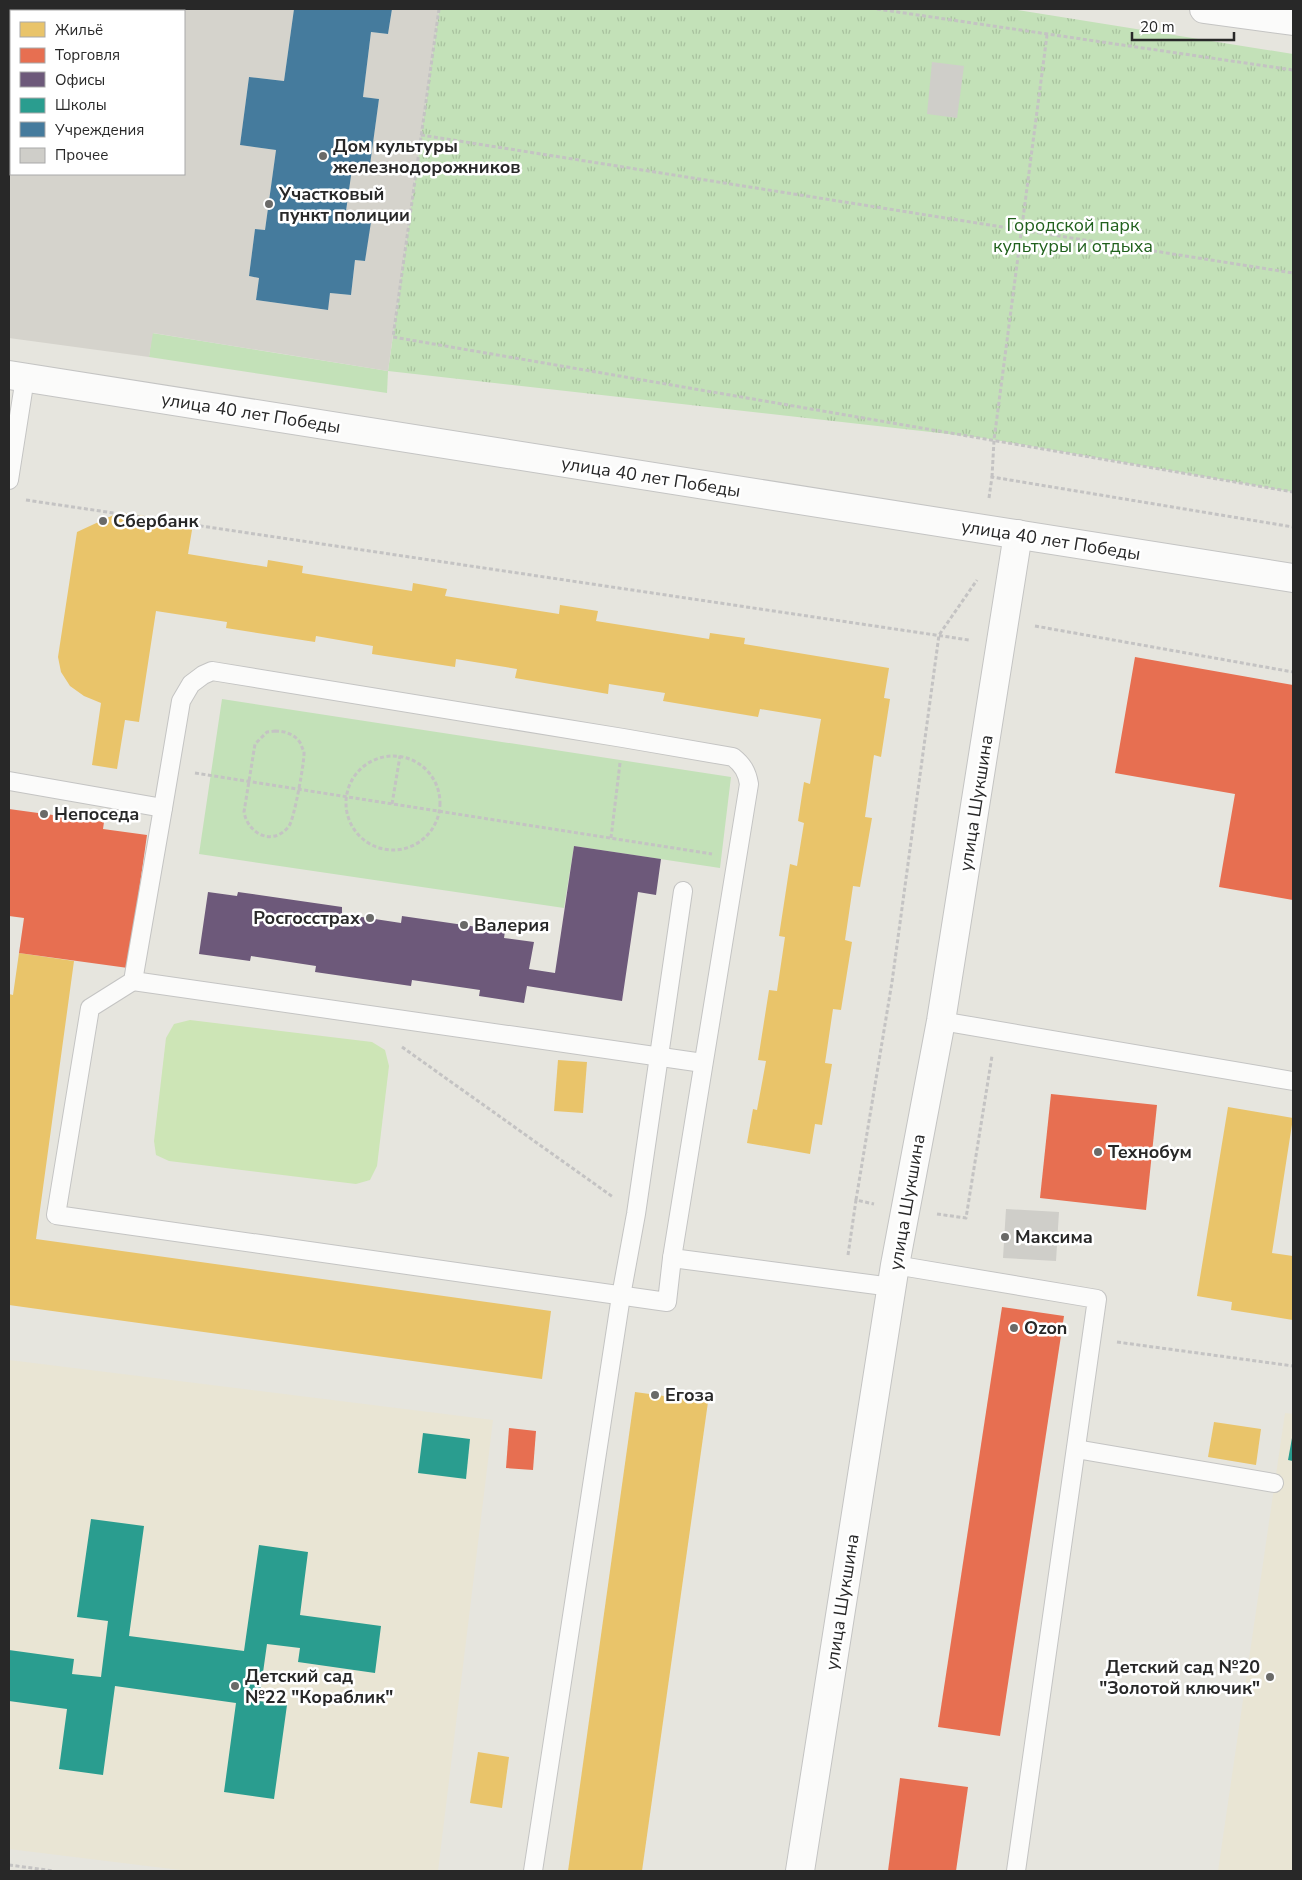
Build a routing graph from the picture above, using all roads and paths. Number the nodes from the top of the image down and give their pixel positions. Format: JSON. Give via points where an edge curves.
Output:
{"nodes":[{"id":1,"x":439,"y":9,"type":"edge"},
{"id":2,"x":877,"y":9,"type":"edge"},
{"id":3,"x":1204,"y":9,"type":"edge"},
{"id":4,"x":1293,"y":21,"type":"edge"},
{"id":5,"x":1047,"y":35,"type":"junction"},
{"id":6,"x":1293,"y":70,"type":"edge"},
{"id":7,"x":421,"y":135,"type":"dead end"},
{"id":8,"x":1023,"y":229,"type":"junction"},
{"id":9,"x":1293,"y":273,"type":"edge"},
{"id":10,"x":17,"y":376,"type":"edge"},
{"id":11,"x":994,"y":440,"type":"junction"},
{"id":12,"x":992,"y":477,"type":"junction"},
{"id":13,"x":9,"y":480,"type":"edge"},
{"id":14,"x":1293,"y":492,"type":"edge"},
{"id":15,"x":19,"y":499,"type":"dead end"},
{"id":16,"x":1293,"y":527,"type":"edge"},
{"id":17,"x":985,"y":530,"type":"junction"},
{"id":18,"x":1018,"y":534,"type":"junction"},
{"id":19,"x":979,"y":578,"type":"dead end"},
{"id":20,"x":1293,"y":578,"type":"edge"},
{"id":21,"x":938,"y":635,"type":"junction"},
{"id":22,"x":1001,"y":644,"type":"junction"},
{"id":23,"x":1293,"y":672,"type":"edge"},
{"id":24,"x":623,"y":738,"type":"junction"},
{"id":25,"x":400,"y":756,"type":"junction"},
{"id":26,"x":169,"y":769,"type":"junction"},
{"id":27,"x":9,"y":781,"type":"edge"},
{"id":28,"x":248,"y":781,"type":"junction"},
{"id":29,"x":298,"y":789,"type":"junction"},
{"id":30,"x":346,"y":797,"type":"junction"},
{"id":31,"x":392,"y":804,"type":"junction"},
{"id":32,"x":163,"y":808,"type":"junction"},
{"id":33,"x":439,"y":812,"type":"junction"},
{"id":34,"x":611,"y":838,"type":"junction"},
{"id":35,"x":721,"y":855,"type":"dead end"},
{"id":36,"x":683,"y":891,"type":"dead end"},
{"id":37,"x":133,"y":981,"type":"junction"},
{"id":38,"x":941,"y":1021,"type":"junction"},
{"id":39,"x":402,"y":1047,"type":"dead end"},
{"id":40,"x":658,"y":1057,"type":"junction"},
{"id":41,"x":703,"y":1063,"type":"junction"},
{"id":42,"x":1293,"y":1081,"type":"edge"},
{"id":43,"x":856,"y":1200,"type":"dead end"},
{"id":44,"x":636,"y":1214,"type":"junction"},
{"id":45,"x":672,"y":1258,"type":"junction"},
{"id":46,"x":893,"y":1276,"type":"junction"},
{"id":47,"x":621,"y":1296,"type":"junction"},
{"id":48,"x":1092,"y":1338,"type":"junction"},
{"id":49,"x":1293,"y":1366,"type":"edge"},
{"id":50,"x":1076,"y":1448,"type":"junction"},
{"id":51,"x":1274,"y":1483,"type":"dead end"},
{"id":52,"x":9,"y":1865,"type":"edge"},
{"id":53,"x":54,"y":1871,"type":"edge"},
{"id":54,"x":533,"y":1871,"type":"edge"},
{"id":55,"x":800,"y":1871,"type":"edge"},
{"id":56,"x":1016,"y":1871,"type":"edge"}],
"edges":[{"from":1,"to":11,"type":"path","via":[[393,337]]},
{"from":2,"to":5,"type":"path"},
{"from":3,"to":4,"type":"street"},
{"from":5,"to":6,"type":"path"},
{"from":5,"to":8,"type":"path"},
{"from":7,"to":8,"type":"path"},
{"from":8,"to":9,"type":"path"},
{"from":8,"to":11,"type":"path"},
{"from":10,"to":13,"type":"lane"},
{"from":10,"to":17,"type":"street","name":"улица 40 лет Победы"},
{"from":11,"to":12,"type":"path"},
{"from":11,"to":14,"type":"path"},
{"from":12,"to":16,"type":"path"},
{"from":12,"to":17,"type":"path"},
{"from":15,"to":21,"type":"path"},
{"from":17,"to":18,"type":"street","name":"улица 40 лет Победы"},
{"from":18,"to":20,"type":"street","name":"улица 40 лет Победы"},
{"from":18,"to":22,"type":"street","name":"улица Шукшина"},
{"from":19,"to":21,"type":"path"},
{"from":21,"to":22,"type":"path"},
{"from":21,"to":43,"type":"path","via":[[892,982]]},
{"from":22,"to":23,"type":"path","via":[[1035,626]]},
{"from":22,"to":38,"type":"street","name":"улица Шукшина"},
{"from":24,"to":26,"type":"lane","via":[[212,671],[191,684],[181,701]]},
{"from":24,"to":34,"type":"path"},
{"from":24,"to":41,"type":"lane","via":[[733,757],[747,774],[749,784]]},
{"from":25,"to":30,"type":"path","via":[[385,756],[359,770],[350,782]]},
{"from":25,"to":31,"type":"path"},
{"from":25,"to":33,"type":"path","via":[[420,765],[435,782],[440,796]]},
{"from":26,"to":28,"type":"path"},
{"from":26,"to":32,"type":"lane"},
{"from":27,"to":32,"type":"lane"},
{"from":28,"to":29,"type":"path"},
{"from":28,"to":29,"type":"path","via":[[246,821],[254,832],[268,836],[284,832],[292,822]]},
{"from":28,"to":29,"type":"path","via":[[255,744],[267,732],[283,731],[298,740],[304,752]]},
{"from":29,"to":30,"type":"path"},
{"from":30,"to":31,"type":"path"},
{"from":30,"to":33,"type":"path","via":[[347,814],[355,831],[368,843],[386,849],[404,848],[420,841],[432,828]]},
{"from":31,"to":33,"type":"path"},
{"from":32,"to":37,"type":"lane"},
{"from":33,"to":34,"type":"path"},
{"from":34,"to":35,"type":"path"},
{"from":36,"to":40,"type":"lane"},
{"from":37,"to":40,"type":"lane"},
{"from":37,"to":47,"type":"lane","via":[[90,1008],[56,1214]]},
{"from":38,"to":42,"type":"lane"},
{"from":38,"to":46,"type":"street","name":"улица Шукшина"},
{"from":39,"to":44,"type":"path"},
{"from":40,"to":41,"type":"lane"},
{"from":40,"to":44,"type":"lane"},
{"from":41,"to":45,"type":"lane"},
{"from":44,"to":47,"type":"lane"},
{"from":45,"to":46,"type":"lane"},
{"from":45,"to":47,"type":"lane","via":[[667,1302]]},
{"from":46,"to":48,"type":"lane","via":[[1097,1299]]},
{"from":46,"to":55,"type":"street","name":"улица Шукшина"},
{"from":47,"to":54,"type":"lane"},
{"from":48,"to":49,"type":"path"},
{"from":48,"to":50,"type":"lane"},
{"from":50,"to":51,"type":"lane"},
{"from":50,"to":56,"type":"lane"},
{"from":52,"to":53,"type":"path"}]}
